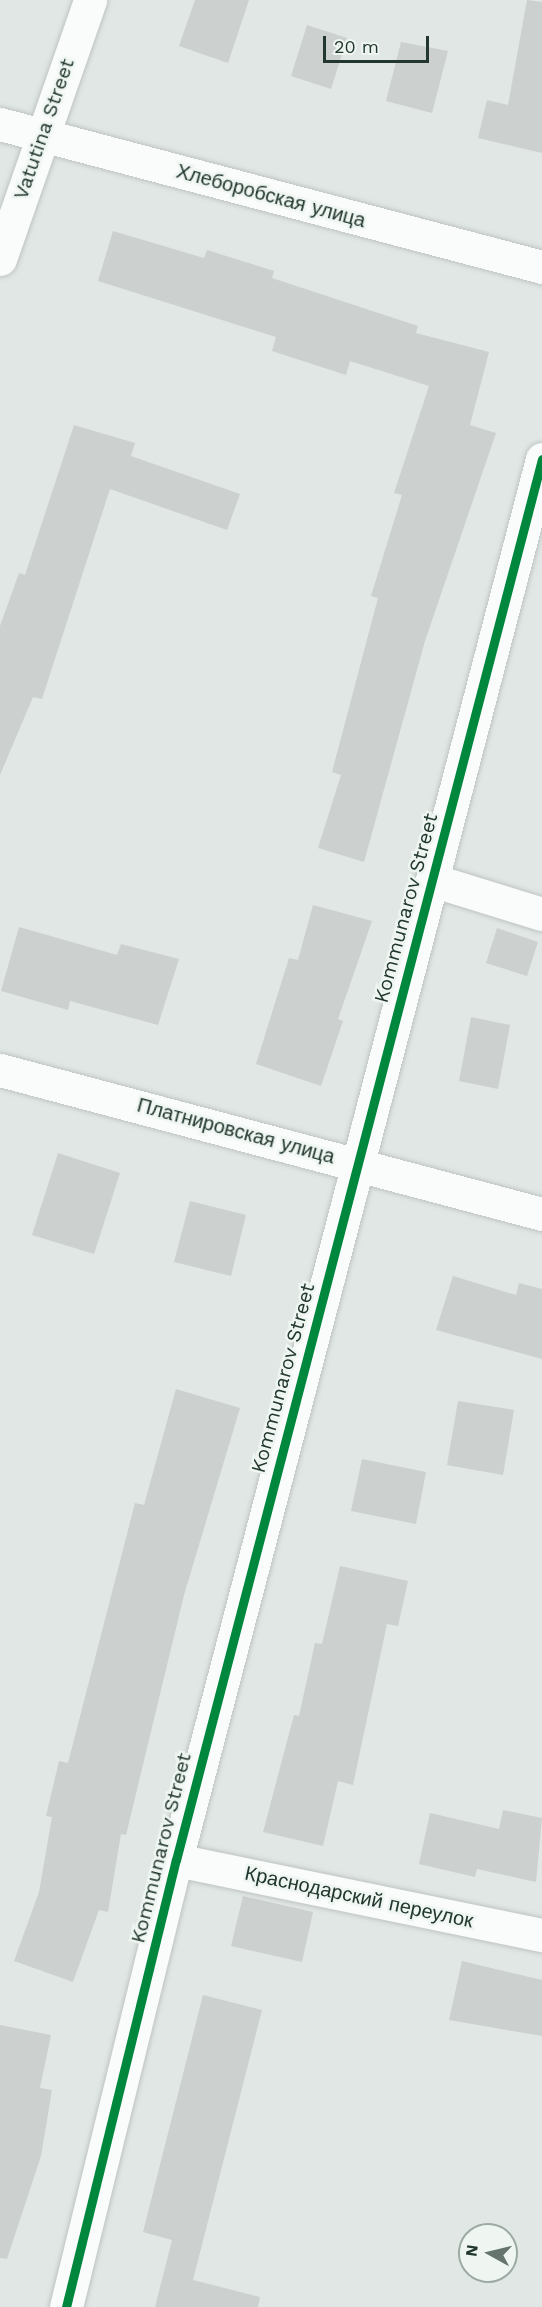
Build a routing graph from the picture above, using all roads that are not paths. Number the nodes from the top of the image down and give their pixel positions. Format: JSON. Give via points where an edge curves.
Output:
{"nodes":[{"id":1,"x":90,"y":0,"type":"edge"},
{"id":2,"x":0,"y":124,"type":"edge"},
{"id":3,"x":40,"y":135,"type":"junction"},
{"id":4,"x":0,"y":259,"type":"edge"},
{"id":5,"x":542,"y":267,"type":"edge"},
{"id":6,"x":542,"y":459,"type":"edge"},
{"id":7,"x":432,"y":880,"type":"junction"},
{"id":8,"x":542,"y":914,"type":"edge"},
{"id":9,"x":0,"y":1070,"type":"edge"},
{"id":10,"x":357,"y":1163,"type":"junction"},
{"id":11,"x":542,"y":1214,"type":"edge"},
{"id":12,"x":176,"y":1860,"type":"junction"},
{"id":13,"x":542,"y":1935,"type":"edge"},
{"id":14,"x":66,"y":2307,"type":"edge"}],
"edges":[{"from":1,"to":3,"type":"street","name":"Vatutina Street"},
{"from":2,"to":3,"type":"street","name":"Хлеборобская улица"},
{"from":3,"to":4,"type":"street","name":"Vatutina Street"},
{"from":3,"to":5,"type":"street","name":"Хлеборобская улица"},
{"from":6,"to":7,"type":"street","name":"Kommunarov Street"},
{"from":7,"to":8,"type":"street"},
{"from":7,"to":10,"type":"street","name":"Kommunarov Street"},
{"from":9,"to":10,"type":"street","name":"Платнировская улица"},
{"from":10,"to":11,"type":"street","name":"Платнировская улица"},
{"from":10,"to":12,"type":"street","name":"Kommunarov Street"},
{"from":12,"to":13,"type":"street","name":"Краснодарский переулок"},
{"from":12,"to":14,"type":"street","name":"Kommunarov Street"}]}
